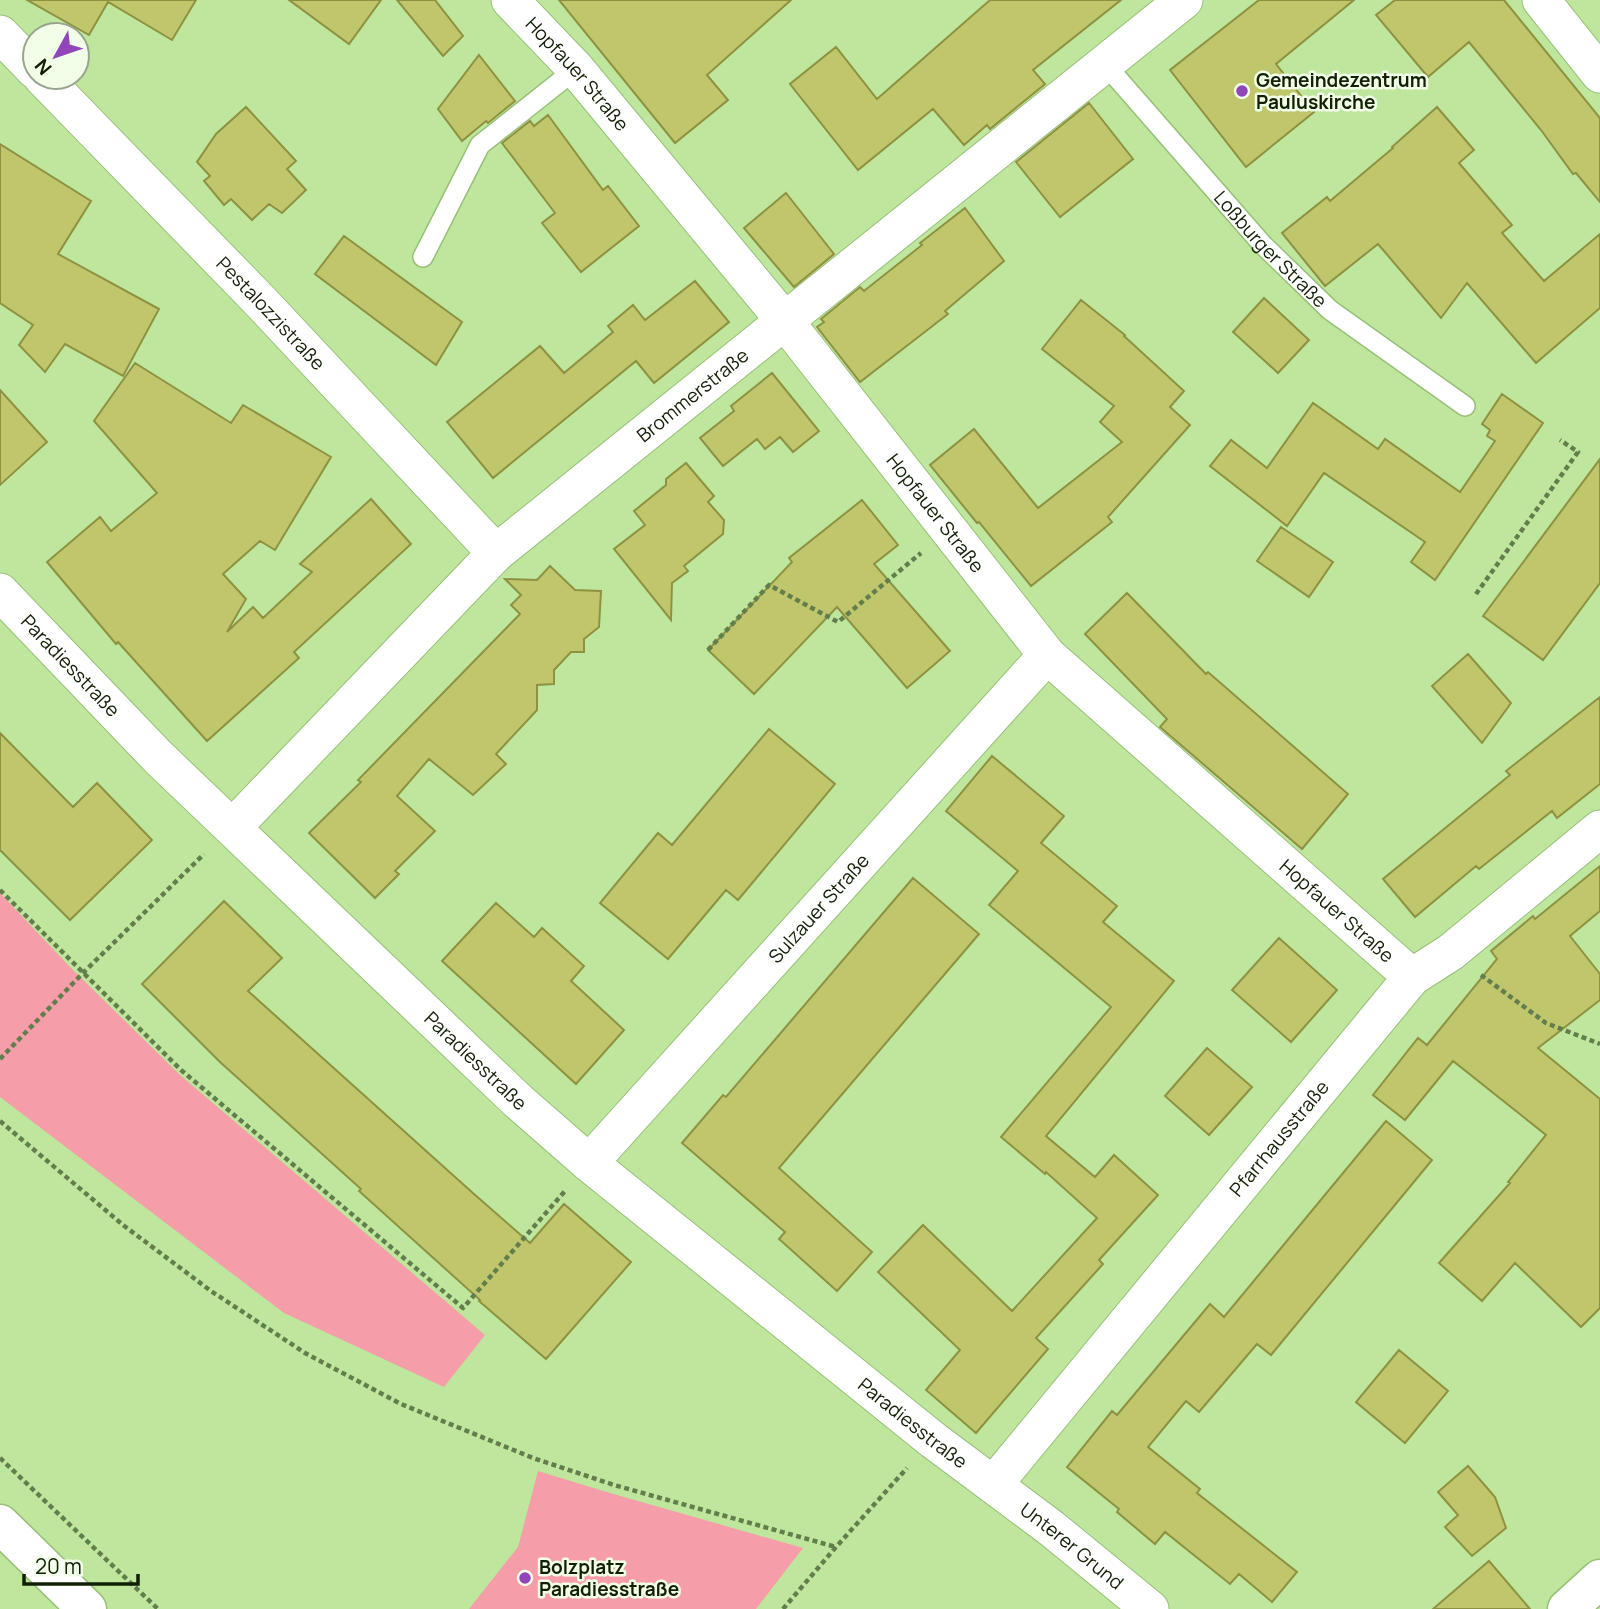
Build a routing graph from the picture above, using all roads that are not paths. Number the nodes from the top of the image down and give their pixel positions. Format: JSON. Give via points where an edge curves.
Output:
{"nodes":[{"id":1,"x":510,"y":0,"type":"edge"},
{"id":2,"x":1184,"y":0,"type":"edge"},
{"id":3,"x":1541,"y":0,"type":"edge"},
{"id":4,"x":0,"y":34,"type":"edge"},
{"id":5,"x":21,"y":56,"type":"edge"},
{"id":6,"x":1104,"y":63,"type":"junction"},
{"id":7,"x":576,"y":69,"type":"junction"},
{"id":8,"x":1600,"y":74,"type":"edge"},
{"id":9,"x":56,"y":91,"type":"edge"},
{"id":10,"x":423,"y":257,"type":"dead end"},
{"id":11,"x":784,"y":320,"type":"junction"},
{"id":12,"x":1465,"y":406,"type":"dead end"},
{"id":13,"x":496,"y":553,"type":"junction"},
{"id":14,"x":0,"y":592,"type":"edge"},
{"id":15,"x":1047,"y":655,"type":"junction"},
{"id":16,"x":233,"y":827,"type":"junction"},
{"id":17,"x":1600,"y":829,"type":"edge"},
{"id":18,"x":1412,"y":977,"type":"junction"},
{"id":19,"x":589,"y":1163,"type":"junction"},
{"id":20,"x":994,"y":1484,"type":"junction"},
{"id":21,"x":0,"y":1524,"type":"edge"},
{"id":22,"x":1600,"y":1579,"type":"edge"},
{"id":23,"x":87,"y":1609,"type":"edge"},
{"id":24,"x":1150,"y":1609,"type":"edge"},
{"id":25,"x":1567,"y":1609,"type":"edge"}],
"edges":[{"from":1,"to":7,"type":"street","name":"Hopfauer Straße"},
{"from":2,"to":6,"type":"street","name":"Brommerstraße"},
{"from":3,"to":8,"type":"street"},
{"from":4,"to":5,"type":"street"},
{"from":6,"to":11,"type":"street","name":"Brommerstraße"},
{"from":6,"to":12,"type":"lane","name":"Loßburger Straße","via":[[1262,244],[1330,310]]},
{"from":7,"to":10,"type":"lane","via":[[480,145]]},
{"from":7,"to":11,"type":"street","name":"Hopfauer Straße"},
{"from":9,"to":13,"type":"street","name":"Pestalozzistraße"},
{"from":11,"to":13,"type":"street","name":"Brommerstraße"},
{"from":11,"to":15,"type":"street","name":"Hopfauer Straße"},
{"from":13,"to":16,"type":"street","name":"Brommerstraße"},
{"from":14,"to":16,"type":"street","name":"Paradiesstraße","via":[[158,757]]},
{"from":15,"to":18,"type":"street","name":"Hopfauer Straße"},
{"from":15,"to":19,"type":"street","name":"Sulzauer Straße"},
{"from":16,"to":19,"type":"street","name":"Paradiesstraße","via":[[518,1101]]},
{"from":17,"to":18,"type":"street","name":"Pfarrhausstraße","via":[[1451,953]]},
{"from":18,"to":20,"type":"street","name":"Pfarrhausstraße"},
{"from":19,"to":20,"type":"street","name":"Paradiesstraße"},
{"from":20,"to":24,"type":"street","name":"Unterer Grund"},
{"from":21,"to":23,"type":"street"},
{"from":22,"to":25,"type":"street"}]}
